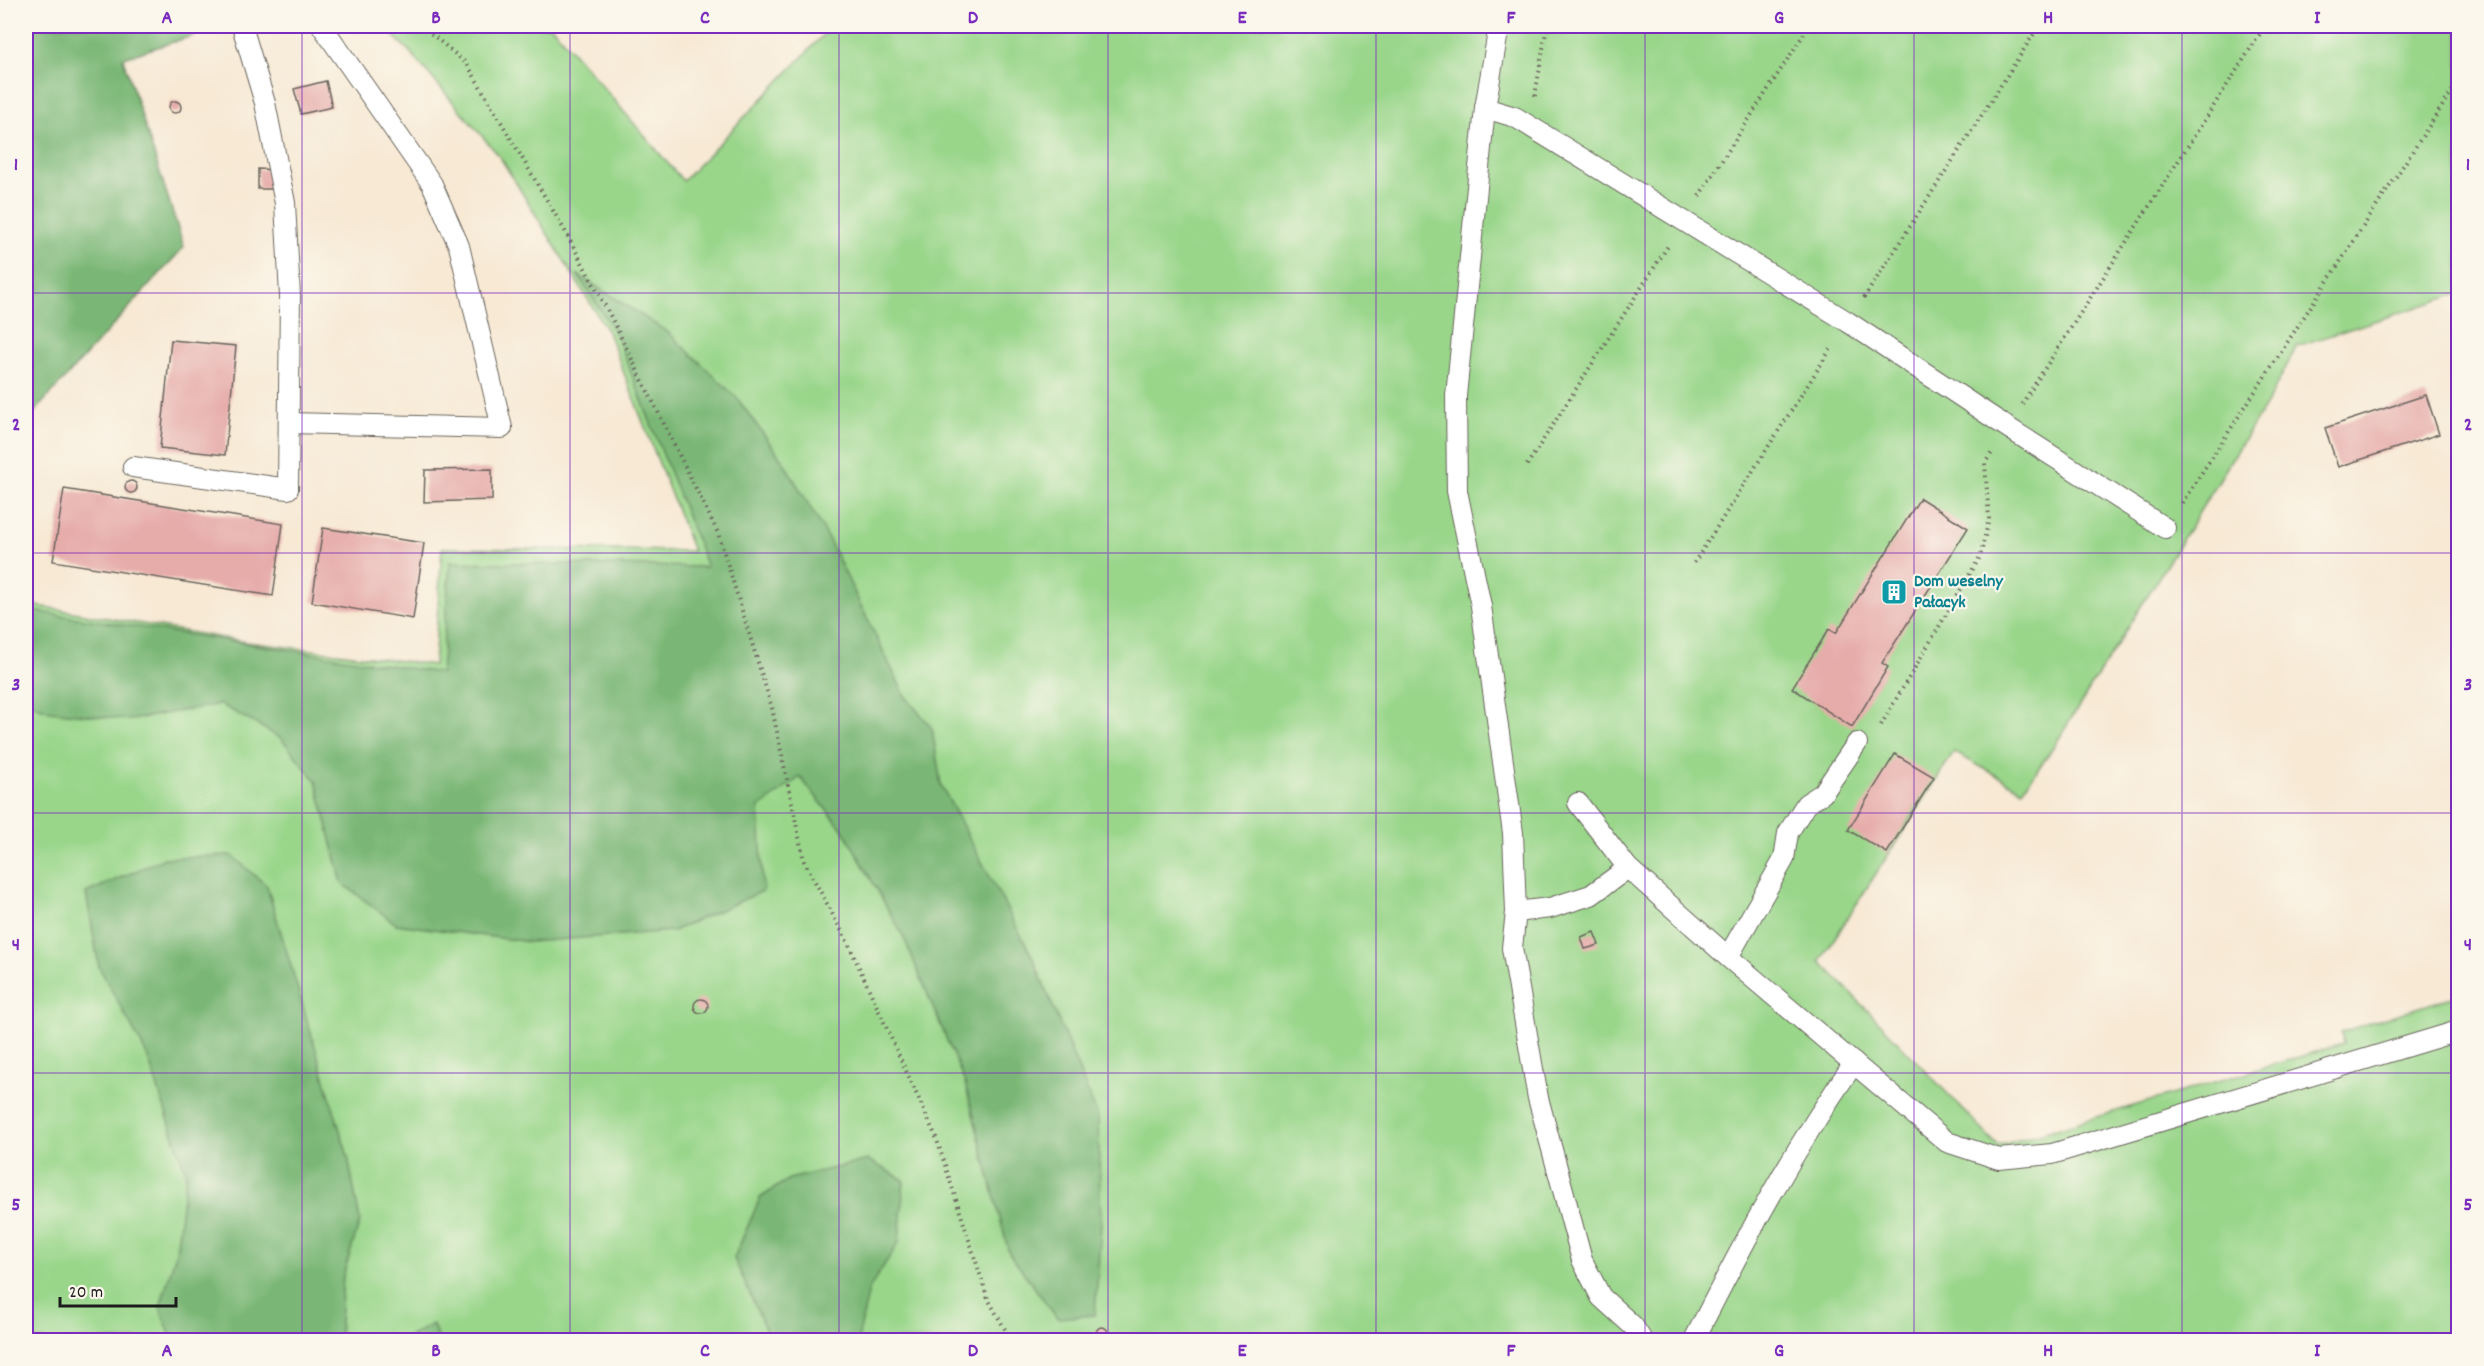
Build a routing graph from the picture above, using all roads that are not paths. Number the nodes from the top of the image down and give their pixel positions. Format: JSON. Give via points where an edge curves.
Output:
{"nodes":[{"id":1,"x":243,"y":26,"type":"edge"},
{"id":2,"x":322,"y":26,"type":"edge"},
{"id":3,"x":1499,"y":26,"type":"edge"},
{"id":4,"x":1485,"y":108,"type":"junction"},
{"id":5,"x":289,"y":423,"type":"junction"},
{"id":6,"x":133,"y":467,"type":"dead end"},
{"id":7,"x":2165,"y":528,"type":"road end"},
{"id":8,"x":1857,"y":743,"type":"road end"},
{"id":9,"x":1578,"y":803,"type":"dead end"},
{"id":10,"x":1628,"y":868,"type":"junction"},
{"id":11,"x":1516,"y":912,"type":"junction"},
{"id":12,"x":1728,"y":957,"type":"junction"},
{"id":13,"x":2458,"y":1031,"type":"edge"},
{"id":14,"x":1854,"y":1064,"type":"junction"},
{"id":15,"x":1641,"y":1341,"type":"edge"},
{"id":16,"x":1694,"y":1341,"type":"edge"}],
"edges":[{"from":1,"to":5,"type":"lane","via":[[265,103],[285,203],[290,296]]},
{"from":2,"to":5,"type":"lane","via":[[432,184],[459,246],[502,428]]},
{"from":3,"to":4,"type":"lane"},
{"from":4,"to":7,"type":"lane","via":[[1515,117],[1848,322]]},
{"from":4,"to":11,"type":"lane","via":[[1456,396],[1457,491],[1480,606],[1513,833]]},
{"from":5,"to":6,"type":"lane","via":[[288,489]]},
{"from":8,"to":12,"type":"lane","via":[[1823,793],[1806,804],[1788,833],[1784,860]]},
{"from":9,"to":10,"type":"lane"},
{"from":10,"to":11,"type":"lane","via":[[1591,896],[1550,908]]},
{"from":10,"to":12,"type":"lane"},
{"from":11,"to":15,"type":"lane","via":[[1512,948],[1538,1098],[1582,1260],[1601,1297],[1634,1326]]},
{"from":12,"to":14,"type":"lane"},
{"from":13,"to":14,"type":"lane","via":[[2052,1154],[1999,1159],[1947,1142]]},
{"from":14,"to":16,"type":"lane","via":[[1818,1114],[1749,1232]]}]}
